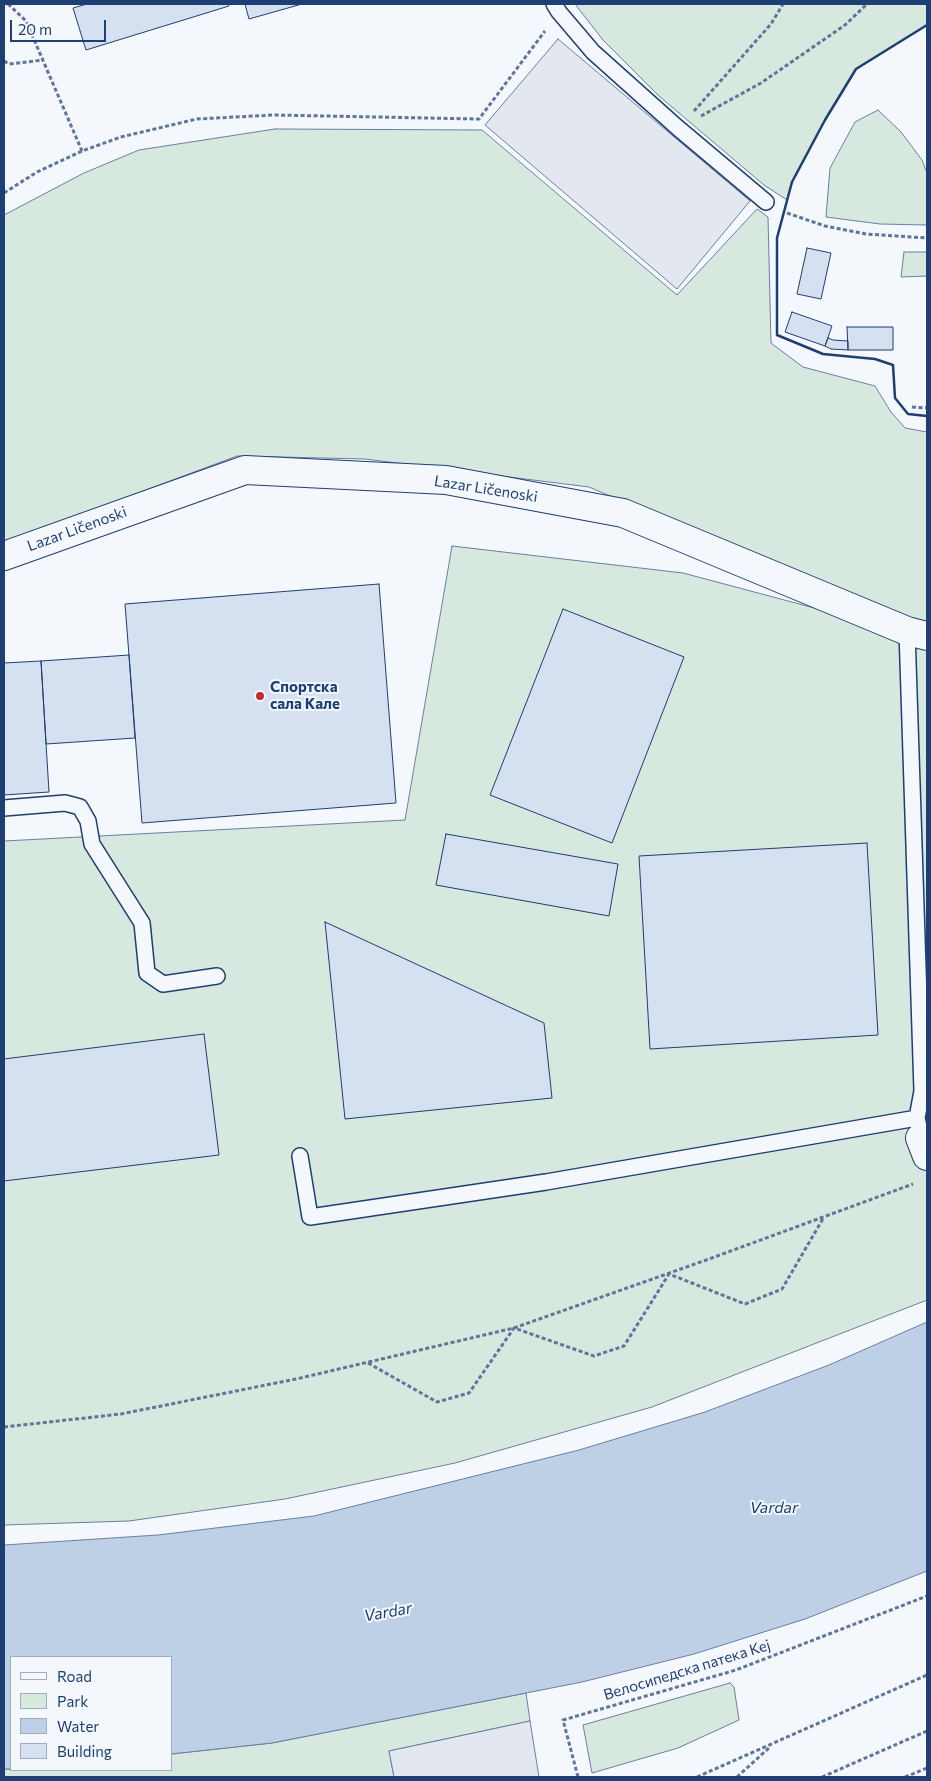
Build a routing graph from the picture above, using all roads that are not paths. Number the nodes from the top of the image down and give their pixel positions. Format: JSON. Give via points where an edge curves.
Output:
{"nodes":[{"id":1,"x":557,"y":8,"type":"edge"},
{"id":2,"x":766,"y":202,"type":"road end"},
{"id":3,"x":4,"y":556,"type":"edge"},
{"id":4,"x":917,"y":633,"type":"edge"},
{"id":5,"x":4,"y":808,"type":"edge"},
{"id":6,"x":217,"y":976,"type":"dead end"},
{"id":7,"x":925,"y":1090,"type":"edge"},
{"id":8,"x":922,"y":1137,"type":"edge"},
{"id":9,"x":300,"y":1156,"type":"dead end"}],
"edges":[{"from":1,"to":2,"type":"lane","via":[[593,52]]},
{"from":3,"to":4,"type":"street","name":"Lazar Ličenoski","via":[[245,470],[446,480],[623,513]]},
{"from":4,"to":7,"type":"lane"},
{"from":5,"to":6,"type":"lane","via":[[64,803],[80,807],[88,822],[92,844],[142,924],[147,973],[162,984]]},
{"from":7,"to":8,"type":"lane"},
{"from":8,"to":9,"type":"lane","via":[[546,1182],[310,1217]]}]}
